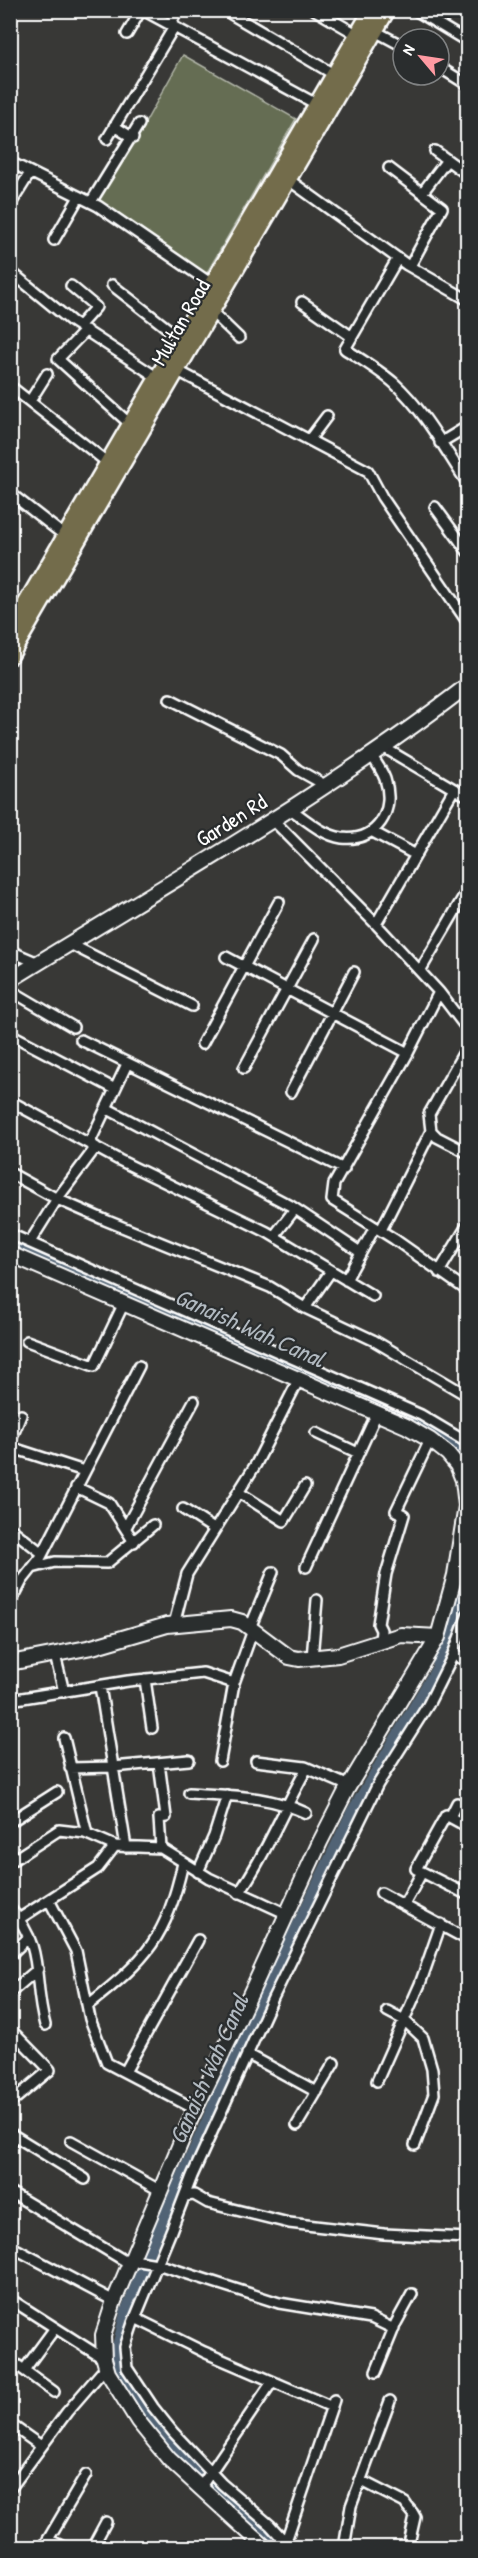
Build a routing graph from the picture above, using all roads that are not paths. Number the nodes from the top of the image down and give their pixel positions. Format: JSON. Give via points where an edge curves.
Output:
{"nodes":[{"id":1,"x":142,"y":10,"type":"edge"},
{"id":2,"x":178,"y":10,"type":"edge"},
{"id":3,"x":315,"y":10,"type":"edge"},
{"id":4,"x":372,"y":10,"type":"edge"},
{"id":5,"x":387,"y":10,"type":"edge"},
{"id":6,"x":416,"y":10,"type":"edge"},
{"id":7,"x":231,"y":14,"type":"dead end"},
{"id":8,"x":172,"y":26,"type":"junction"},
{"id":9,"x":375,"y":31,"type":"junction"},
{"id":10,"x":127,"y":34,"type":"dead end"},
{"id":11,"x":358,"y":35,"type":"junction"},
{"id":12,"x":391,"y":40,"type":"edge"},
{"id":13,"x":468,"y":42,"type":"edge"},
{"id":14,"x":451,"y":74,"type":"edge"},
{"id":15,"x":335,"y":75,"type":"junction"},
{"id":16,"x":468,"y":85,"type":"edge"},
{"id":17,"x":318,"y":105,"type":"junction"},
{"id":18,"x":139,"y":124,"type":"dead end"},
{"id":19,"x":114,"y":126,"type":"junction"},
{"id":20,"x":133,"y":138,"type":"junction"},
{"id":21,"x":107,"y":139,"type":"dead end"},
{"id":22,"x":435,"y":151,"type":"dead end"},
{"id":23,"x":447,"y":160,"type":"junction"},
{"id":24,"x":10,"y":162,"type":"edge"},
{"id":25,"x":389,"y":168,"type":"dead end"},
{"id":26,"x":30,"y":173,"type":"junction"},
{"id":27,"x":468,"y":175,"type":"edge"},
{"id":28,"x":289,"y":180,"type":"junction"},
{"id":29,"x":422,"y":193,"type":"junction"},
{"id":30,"x":79,"y":197,"type":"junction"},
{"id":31,"x":12,"y":199,"type":"edge"},
{"id":32,"x":91,"y":202,"type":"junction"},
{"id":33,"x":54,"y":240,"type":"dead end"},
{"id":34,"x":398,"y":258,"type":"junction"},
{"id":35,"x":410,"y":266,"type":"junction"},
{"id":36,"x":10,"y":271,"type":"edge"},
{"id":37,"x":112,"y":285,"type":"dead end"},
{"id":38,"x":213,"y":285,"type":"junction"},
{"id":39,"x":71,"y":286,"type":"dead end"},
{"id":40,"x":468,"y":300,"type":"edge"},
{"id":41,"x":302,"y":303,"type":"dead end"},
{"id":42,"x":212,"y":312,"type":"junction"},
{"id":43,"x":83,"y":328,"type":"junction"},
{"id":44,"x":352,"y":337,"type":"junction"},
{"id":45,"x":239,"y":338,"type":"dead end"},
{"id":46,"x":181,"y":339,"type":"junction"},
{"id":47,"x":178,"y":371,"type":"junction"},
{"id":48,"x":47,"y":374,"type":"dead end"},
{"id":49,"x":158,"y":378,"type":"junction"},
{"id":50,"x":10,"y":386,"type":"edge"},
{"id":51,"x":30,"y":401,"type":"junction"},
{"id":52,"x":327,"y":416,"type":"dead end"},
{"id":53,"x":131,"y":425,"type":"junction"},
{"id":54,"x":468,"y":426,"type":"edge"},
{"id":55,"x":309,"y":440,"type":"junction"},
{"id":56,"x":440,"y":443,"type":"junction"},
{"id":57,"x":108,"y":463,"type":"junction"},
{"id":58,"x":468,"y":484,"type":"edge"},
{"id":59,"x":10,"y":493,"type":"edge"},
{"id":60,"x":435,"y":507,"type":"dead end"},
{"id":61,"x":65,"y":536,"type":"junction"},
{"id":62,"x":468,"y":552,"type":"edge"},
{"id":63,"x":468,"y":623,"type":"edge"},
{"id":64,"x":10,"y":631,"type":"edge"},
{"id":65,"x":10,"y":656,"type":"edge"},
{"id":66,"x":468,"y":685,"type":"edge"},
{"id":67,"x":170,"y":699,"type":"dead end"},
{"id":68,"x":383,"y":747,"type":"junction"},
{"id":69,"x":371,"y":755,"type":"junction"},
{"id":70,"x":325,"y":784,"type":"junction"},
{"id":71,"x":454,"y":789,"type":"junction"},
{"id":72,"x":468,"y":796,"type":"edge"},
{"id":73,"x":289,"y":808,"type":"junction"},
{"id":74,"x":272,"y":819,"type":"junction"},
{"id":75,"x":373,"y":832,"type":"junction"},
{"id":76,"x":416,"y":855,"type":"junction"},
{"id":77,"x":468,"y":889,"type":"edge"},
{"id":78,"x":279,"y":902,"type":"dead end"},
{"id":79,"x":376,"y":924,"type":"junction"},
{"id":80,"x":314,"y":939,"type":"dead end"},
{"id":81,"x":70,"y":944,"type":"junction"},
{"id":82,"x":10,"y":951,"type":"edge"},
{"id":83,"x":226,"y":957,"type":"dead end"},
{"id":84,"x":38,"y":963,"type":"junction"},
{"id":85,"x":244,"y":966,"type":"junction"},
{"id":86,"x":354,"y":972,"type":"dead end"},
{"id":87,"x":420,"y":972,"type":"junction"},
{"id":88,"x":10,"y":980,"type":"edge"},
{"id":89,"x":287,"y":989,"type":"junction"},
{"id":90,"x":10,"y":990,"type":"edge"},
{"id":91,"x":439,"y":992,"type":"junction"},
{"id":92,"x":192,"y":1006,"type":"dead end"},
{"id":93,"x":333,"y":1013,"type":"junction"},
{"id":94,"x":73,"y":1027,"type":"dead end"},
{"id":95,"x":468,"y":1030,"type":"edge"},
{"id":96,"x":10,"y":1034,"type":"edge"},
{"id":97,"x":81,"y":1040,"type":"dead end"},
{"id":98,"x":202,"y":1044,"type":"dead end"},
{"id":99,"x":468,"y":1045,"type":"edge"},
{"id":100,"x":408,"y":1053,"type":"junction"},
{"id":101,"x":127,"y":1064,"type":"junction"},
{"id":102,"x":244,"y":1068,"type":"dead end"},
{"id":103,"x":115,"y":1089,"type":"junction"},
{"id":104,"x":291,"y":1092,"type":"dead end"},
{"id":105,"x":10,"y":1101,"type":"edge"},
{"id":106,"x":106,"y":1108,"type":"junction"},
{"id":107,"x":431,"y":1131,"type":"junction"},
{"id":108,"x":92,"y":1145,"type":"junction"},
{"id":109,"x":468,"y":1153,"type":"edge"},
{"id":110,"x":344,"y":1169,"type":"junction"},
{"id":111,"x":10,"y":1173,"type":"edge"},
{"id":112,"x":57,"y":1199,"type":"junction"},
{"id":113,"x":295,"y":1209,"type":"junction"},
{"id":114,"x":468,"y":1224,"type":"edge"},
{"id":115,"x":378,"y":1229,"type":"junction"},
{"id":116,"x":10,"y":1234,"type":"edge"},
{"id":117,"x":274,"y":1236,"type":"junction"},
{"id":118,"x":30,"y":1242,"type":"junction"},
{"id":119,"x":360,"y":1252,"type":"junction"},
{"id":120,"x":10,"y":1254,"type":"edge"},
{"id":121,"x":331,"y":1270,"type":"junction"},
{"id":122,"x":439,"y":1272,"type":"junction"},
{"id":123,"x":346,"y":1280,"type":"junction"},
{"id":124,"x":468,"y":1291,"type":"edge"},
{"id":125,"x":372,"y":1296,"type":"dead end"},
{"id":126,"x":124,"y":1303,"type":"junction"},
{"id":127,"x":305,"y":1308,"type":"junction"},
{"id":128,"x":27,"y":1341,"type":"dead end"},
{"id":129,"x":139,"y":1366,"type":"dead end"},
{"id":130,"x":299,"y":1379,"type":"junction"},
{"id":131,"x":468,"y":1396,"type":"edge"},
{"id":132,"x":194,"y":1401,"type":"dead end"},
{"id":133,"x":377,"y":1413,"type":"junction"},
{"id":134,"x":21,"y":1415,"type":"dead end"},
{"id":135,"x":316,"y":1433,"type":"dead end"},
{"id":136,"x":430,"y":1440,"type":"junction"},
{"id":137,"x":10,"y":1442,"type":"edge"},
{"id":138,"x":468,"y":1443,"type":"edge"},
{"id":139,"x":10,"y":1448,"type":"edge"},
{"id":140,"x":358,"y":1453,"type":"junction"},
{"id":141,"x":84,"y":1471,"type":"junction"},
{"id":142,"x":305,"y":1486,"type":"dead end"},
{"id":143,"x":76,"y":1487,"type":"junction"},
{"id":144,"x":238,"y":1492,"type":"junction"},
{"id":145,"x":467,"y":1506,"type":"edge"},
{"id":146,"x":183,"y":1509,"type":"dead end"},
{"id":147,"x":153,"y":1525,"type":"dead end"},
{"id":148,"x":126,"y":1527,"type":"junction"},
{"id":149,"x":10,"y":1528,"type":"edge"},
{"id":150,"x":214,"y":1528,"type":"junction"},
{"id":151,"x":134,"y":1542,"type":"junction"},
{"id":152,"x":42,"y":1553,"type":"junction"},
{"id":153,"x":306,"y":1567,"type":"dead end"},
{"id":154,"x":32,"y":1568,"type":"junction"},
{"id":155,"x":273,"y":1572,"type":"dead end"},
{"id":156,"x":14,"y":1589,"type":"edge"},
{"id":157,"x":317,"y":1600,"type":"dead end"},
{"id":158,"x":10,"y":1604,"type":"edge"},
{"id":159,"x":468,"y":1614,"type":"edge"},
{"id":160,"x":174,"y":1624,"type":"junction"},
{"id":161,"x":252,"y":1629,"type":"junction"},
{"id":162,"x":438,"y":1637,"type":"junction"},
{"id":163,"x":380,"y":1642,"type":"junction"},
{"id":164,"x":453,"y":1654,"type":"junction"},
{"id":165,"x":56,"y":1655,"type":"junction"},
{"id":166,"x":312,"y":1658,"type":"junction"},
{"id":167,"x":468,"y":1662,"type":"edge"},
{"id":168,"x":10,"y":1664,"type":"edge"},
{"id":169,"x":145,"y":1679,"type":"junction"},
{"id":170,"x":234,"y":1683,"type":"junction"},
{"id":171,"x":100,"y":1686,"type":"junction"},
{"id":172,"x":64,"y":1692,"type":"junction"},
{"id":173,"x":10,"y":1700,"type":"edge"},
{"id":174,"x":153,"y":1728,"type":"dead end"},
{"id":175,"x":64,"y":1737,"type":"dead end"},
{"id":176,"x":189,"y":1760,"type":"dead end"},
{"id":177,"x":220,"y":1761,"type":"dead end"},
{"id":178,"x":256,"y":1761,"type":"dead end"},
{"id":179,"x":159,"y":1763,"type":"junction"},
{"id":180,"x":113,"y":1767,"type":"junction"},
{"id":181,"x":70,"y":1768,"type":"junction"},
{"id":182,"x":307,"y":1768,"type":"junction"},
{"id":183,"x":349,"y":1786,"type":"junction"},
{"id":184,"x":57,"y":1792,"type":"dead end"},
{"id":185,"x":189,"y":1793,"type":"dead end"},
{"id":186,"x":227,"y":1795,"type":"junction"},
{"id":187,"x":458,"y":1803,"type":"dead end"},
{"id":188,"x":286,"y":1804,"type":"junction"},
{"id":189,"x":306,"y":1813,"type":"dead end"},
{"id":190,"x":450,"y":1817,"type":"junction"},
{"id":191,"x":10,"y":1822,"type":"edge"},
{"id":192,"x":468,"y":1827,"type":"edge"},
{"id":193,"x":87,"y":1834,"type":"junction"},
{"id":194,"x":115,"y":1846,"type":"junction"},
{"id":195,"x":126,"y":1847,"type":"junction"},
{"id":196,"x":161,"y":1848,"type":"junction"},
{"id":197,"x":10,"y":1862,"type":"edge"},
{"id":198,"x":183,"y":1863,"type":"junction"},
{"id":199,"x":198,"y":1872,"type":"junction"},
{"id":200,"x":422,"y":1872,"type":"junction"},
{"id":201,"x":239,"y":1893,"type":"junction"},
{"id":202,"x":381,"y":1893,"type":"dead end"},
{"id":203,"x":468,"y":1895,"type":"edge"},
{"id":204,"x":49,"y":1900,"type":"junction"},
{"id":205,"x":404,"y":1905,"type":"junction"},
{"id":206,"x":10,"y":1908,"type":"edge"},
{"id":207,"x":287,"y":1914,"type":"junction"},
{"id":208,"x":19,"y":1919,"type":"junction"},
{"id":209,"x":441,"y":1924,"type":"junction"},
{"id":210,"x":29,"y":1938,"type":"junction"},
{"id":211,"x":198,"y":1940,"type":"dead end"},
{"id":212,"x":468,"y":1940,"type":"edge"},
{"id":213,"x":10,"y":1955,"type":"edge"},
{"id":214,"x":38,"y":1969,"type":"junction"},
{"id":215,"x":10,"y":1993,"type":"edge"},
{"id":216,"x":88,"y":2005,"type":"junction"},
{"id":217,"x":387,"y":2012,"type":"dead end"},
{"id":218,"x":404,"y":2020,"type":"junction"},
{"id":219,"x":45,"y":2025,"type":"dead end"},
{"id":220,"x":10,"y":2029,"type":"edge"},
{"id":221,"x":247,"y":2054,"type":"junction"},
{"id":222,"x":334,"y":2063,"type":"dead end"},
{"id":223,"x":125,"y":2072,"type":"junction"},
{"id":224,"x":378,"y":2081,"type":"dead end"},
{"id":225,"x":317,"y":2092,"type":"junction"},
{"id":226,"x":11,"y":2101,"type":"edge"},
{"id":227,"x":195,"y":2109,"type":"junction"},
{"id":228,"x":297,"y":2125,"type":"dead end"},
{"id":229,"x":10,"y":2133,"type":"edge"},
{"id":230,"x":71,"y":2141,"type":"dead end"},
{"id":231,"x":415,"y":2145,"type":"dead end"},
{"id":232,"x":85,"y":2179,"type":"dead end"},
{"id":233,"x":161,"y":2191,"type":"junction"},
{"id":234,"x":10,"y":2193,"type":"edge"},
{"id":235,"x":185,"y":2196,"type":"junction"},
{"id":236,"x":468,"y":2238,"type":"edge"},
{"id":237,"x":10,"y":2246,"type":"edge"},
{"id":238,"x":135,"y":2263,"type":"junction"},
{"id":239,"x":155,"y":2264,"type":"junction"},
{"id":240,"x":412,"y":2294,"type":"dead end"},
{"id":241,"x":10,"y":2299,"type":"edge"},
{"id":242,"x":114,"y":2301,"type":"junction"},
{"id":243,"x":135,"y":2318,"type":"junction"},
{"id":244,"x":56,"y":2328,"type":"junction"},
{"id":245,"x":394,"y":2329,"type":"junction"},
{"id":246,"x":10,"y":2360,"type":"edge"},
{"id":247,"x":105,"y":2363,"type":"junction"},
{"id":248,"x":24,"y":2370,"type":"junction"},
{"id":249,"x":376,"y":2372,"type":"dead end"},
{"id":250,"x":272,"y":2382,"type":"junction"},
{"id":251,"x":54,"y":2392,"type":"dead end"},
{"id":252,"x":390,"y":2401,"type":"dead end"},
{"id":253,"x":10,"y":2424,"type":"edge"},
{"id":254,"x":41,"y":2446,"type":"junction"},
{"id":255,"x":86,"y":2475,"type":"dead end"},
{"id":256,"x":360,"y":2480,"type":"junction"},
{"id":257,"x":206,"y":2481,"type":"junction"},
{"id":258,"x":10,"y":2489,"type":"edge"},
{"id":259,"x":106,"y":2522,"type":"dead end"},
{"id":260,"x":46,"y":2543,"type":"edge"},
{"id":261,"x":289,"y":2544,"type":"edge"},
{"id":262,"x":65,"y":2547,"type":"edge"},
{"id":263,"x":92,"y":2547,"type":"edge"},
{"id":264,"x":266,"y":2547,"type":"edge"},
{"id":265,"x":344,"y":2547,"type":"edge"},
{"id":266,"x":408,"y":2547,"type":"edge"}],
"edges":[{"from":1,"to":8,"type":"street"},
{"from":1,"to":10,"type":"street"},
{"from":2,"to":8,"type":"street"},
{"from":3,"to":11,"type":"street"},
{"from":4,"to":11,"type":"main road","name":"Multan Road"},
{"from":5,"to":9,"type":"main road","name":"Multan Road"},
{"from":6,"to":13,"type":"street"},
{"from":7,"to":15,"type":"street"},
{"from":8,"to":17,"type":"street"},
{"from":8,"to":19,"type":"street"},
{"from":9,"to":12,"type":"street"},
{"from":9,"to":28,"type":"main road","name":"Multan Road"},
{"from":11,"to":15,"type":"main road","name":"Multan Road"},
{"from":14,"to":16,"type":"street"},
{"from":15,"to":17,"type":"main road","name":"Multan Road"},
{"from":17,"to":38,"type":"main road","name":"Multan Road"},
{"from":18,"to":20,"type":"street"},
{"from":19,"to":20,"type":"street"},
{"from":19,"to":21,"type":"street"},
{"from":20,"to":32,"type":"street"},
{"from":22,"to":23,"type":"street"},
{"from":23,"to":27,"type":"street"},
{"from":23,"to":29,"type":"street"},
{"from":24,"to":26,"type":"street"},
{"from":25,"to":29,"type":"street"},
{"from":26,"to":30,"type":"street"},
{"from":26,"to":31,"type":"street"},
{"from":28,"to":34,"type":"street"},
{"from":28,"to":42,"type":"main road","name":"Multan Road"},
{"from":29,"to":35,"type":"street","via":[[442,208]]},
{"from":30,"to":32,"type":"street"},
{"from":30,"to":33,"type":"street"},
{"from":32,"to":38,"type":"street"},
{"from":34,"to":35,"type":"street"},
{"from":34,"to":44,"type":"street"},
{"from":35,"to":40,"type":"street"},
{"from":36,"to":43,"type":"street"},
{"from":37,"to":46,"type":"street"},
{"from":38,"to":46,"type":"main road","name":"Multan Road"},
{"from":39,"to":43,"type":"street","via":[[96,307]]},
{"from":41,"to":44,"type":"street"},
{"from":42,"to":45,"type":"street"},
{"from":42,"to":47,"type":"main road","name":"Multan Road"},
{"from":43,"to":49,"type":"street"},
{"from":43,"to":53,"type":"street","via":[[58,358]]},
{"from":44,"to":56,"type":"street","via":[[345,349],[396,385]]},
{"from":46,"to":49,"type":"main road","name":"Multan Road"},
{"from":47,"to":55,"type":"street"},
{"from":47,"to":65,"type":"main road","name":"Multan Road"},
{"from":48,"to":51,"type":"street"},
{"from":49,"to":53,"type":"main road","name":"Multan Road"},
{"from":50,"to":51,"type":"street"},
{"from":51,"to":57,"type":"street"},
{"from":52,"to":55,"type":"street"},
{"from":53,"to":57,"type":"main road","name":"Multan Road"},
{"from":54,"to":56,"type":"street"},
{"from":55,"to":63,"type":"street","via":[[368,471]]},
{"from":56,"to":58,"type":"street"},
{"from":57,"to":61,"type":"main road","name":"Multan Road"},
{"from":59,"to":61,"type":"street"},
{"from":60,"to":62,"type":"street"},
{"from":61,"to":64,"type":"main road","name":"Multan Road"},
{"from":66,"to":68,"type":"street","name":"Garden Rd"},
{"from":67,"to":70,"type":"street","via":[[281,755],[298,770]]},
{"from":68,"to":69,"type":"street","name":"Garden Rd"},
{"from":68,"to":71,"type":"street"},
{"from":69,"to":70,"type":"street","name":"Garden Rd"},
{"from":69,"to":75,"type":"street","via":[[385,780],[389,802]]},
{"from":70,"to":73,"type":"street","name":"Garden Rd"},
{"from":71,"to":72,"type":"street"},
{"from":71,"to":76,"type":"street"},
{"from":73,"to":74,"type":"street","name":"Garden Rd"},
{"from":73,"to":75,"type":"street","via":[[323,832],[340,838]]},
{"from":74,"to":79,"type":"street"},
{"from":74,"to":81,"type":"street","name":"Garden Rd"},
{"from":75,"to":76,"type":"street"},
{"from":76,"to":79,"type":"street"},
{"from":77,"to":87,"type":"street"},
{"from":78,"to":85,"type":"street"},
{"from":79,"to":87,"type":"street"},
{"from":80,"to":89,"type":"street"},
{"from":81,"to":84,"type":"street","name":"Garden Rd"},
{"from":81,"to":92,"type":"street"},
{"from":82,"to":84,"type":"street"},
{"from":83,"to":85,"type":"street"},
{"from":84,"to":88,"type":"street","name":"Garden Rd"},
{"from":85,"to":89,"type":"street"},
{"from":85,"to":98,"type":"street"},
{"from":86,"to":93,"type":"street"},
{"from":87,"to":91,"type":"street"},
{"from":89,"to":93,"type":"street"},
{"from":89,"to":102,"type":"street"},
{"from":90,"to":94,"type":"street"},
{"from":91,"to":95,"type":"street"},
{"from":91,"to":100,"type":"street"},
{"from":93,"to":100,"type":"street"},
{"from":93,"to":104,"type":"street"},
{"from":96,"to":103,"type":"street"},
{"from":97,"to":101,"type":"street"},
{"from":99,"to":107,"type":"street","via":[[429,1114]]},
{"from":100,"to":110,"type":"street"},
{"from":101,"to":103,"type":"street"},
{"from":101,"to":110,"type":"street"},
{"from":103,"to":106,"type":"street"},
{"from":105,"to":108,"type":"street"},
{"from":106,"to":108,"type":"street"},
{"from":106,"to":113,"type":"street"},
{"from":107,"to":109,"type":"street"},
{"from":107,"to":115,"type":"street"},
{"from":108,"to":112,"type":"street"},
{"from":108,"to":117,"type":"street"},
{"from":110,"to":115,"type":"street","via":[[334,1184],[332,1200]]},
{"from":111,"to":112,"type":"street"},
{"from":112,"to":118,"type":"street"},
{"from":112,"to":127,"type":"street","via":[[270,1287]]},
{"from":113,"to":117,"type":"street"},
{"from":113,"to":119,"type":"street"},
{"from":114,"to":122,"type":"street"},
{"from":115,"to":119,"type":"street"},
{"from":115,"to":122,"type":"street"},
{"from":116,"to":118,"type":"street"},
{"from":117,"to":121,"type":"street"},
{"from":118,"to":138,"type":"street","via":[[421,1415]]},
{"from":119,"to":123,"type":"street"},
{"from":120,"to":126,"type":"street"},
{"from":121,"to":123,"type":"street"},
{"from":121,"to":127,"type":"street"},
{"from":122,"to":124,"type":"street"},
{"from":123,"to":125,"type":"street"},
{"from":126,"to":128,"type":"street","via":[[94,1366]]},
{"from":126,"to":130,"type":"street"},
{"from":127,"to":131,"type":"street","via":[[373,1340]]},
{"from":129,"to":141,"type":"street"},
{"from":130,"to":133,"type":"street"},
{"from":130,"to":144,"type":"street"},
{"from":132,"to":148,"type":"street"},
{"from":133,"to":136,"type":"street"},
{"from":133,"to":140,"type":"street"},
{"from":134,"to":137,"type":"street"},
{"from":135,"to":140,"type":"street"},
{"from":136,"to":145,"type":"street","via":[[457,1465]]},
{"from":136,"to":163,"type":"street","via":[[396,1511],[404,1515],[386,1574],[378,1624]]},
{"from":139,"to":141,"type":"street"},
{"from":140,"to":153,"type":"street"},
{"from":141,"to":143,"type":"street"},
{"from":142,"to":144,"type":"street","via":[[284,1521]]},
{"from":143,"to":148,"type":"street","via":[[108,1503]]},
{"from":143,"to":152,"type":"street"},
{"from":144,"to":150,"type":"street"},
{"from":145,"to":162,"type":"street","via":[[455,1575]]},
{"from":146,"to":150,"type":"street"},
{"from":147,"to":151,"type":"street"},
{"from":148,"to":151,"type":"street"},
{"from":149,"to":152,"type":"street"},
{"from":150,"to":160,"type":"street","via":[[187,1574]]},
{"from":151,"to":154,"type":"street","via":[[107,1563],[55,1562]]},
{"from":152,"to":154,"type":"street"},
{"from":154,"to":156,"type":"street"},
{"from":155,"to":161,"type":"street"},
{"from":156,"to":158,"type":"street"},
{"from":157,"to":166,"type":"street"},
{"from":159,"to":164,"type":"street"},
{"from":160,"to":161,"type":"street","via":[[231,1619]]},
{"from":160,"to":165,"type":"street"},
{"from":161,"to":166,"type":"street","via":[[289,1657]]},
{"from":161,"to":170,"type":"street"},
{"from":162,"to":163,"type":"street","via":[[401,1635]]},
{"from":162,"to":183,"type":"street"},
{"from":163,"to":166,"type":"street","via":[[338,1655]]},
{"from":164,"to":167,"type":"street"},
{"from":164,"to":221,"type":"street","via":[[428,1705],[373,1794]]},
{"from":165,"to":168,"type":"street"},
{"from":165,"to":172,"type":"street"},
{"from":169,"to":170,"type":"street","via":[[203,1673]]},
{"from":169,"to":171,"type":"street"},
{"from":169,"to":174,"type":"street"},
{"from":170,"to":177,"type":"street"},
{"from":171,"to":172,"type":"street"},
{"from":171,"to":180,"type":"street"},
{"from":172,"to":173,"type":"street"},
{"from":175,"to":181,"type":"street"},
{"from":176,"to":179,"type":"street"},
{"from":178,"to":182,"type":"street"},
{"from":179,"to":180,"type":"street"},
{"from":179,"to":196,"type":"street","via":[[166,1818],[159,1818]]},
{"from":180,"to":181,"type":"street"},
{"from":180,"to":195,"type":"street"},
{"from":181,"to":193,"type":"street"},
{"from":182,"to":183,"type":"street"},
{"from":182,"to":188,"type":"street"},
{"from":183,"to":207,"type":"street"},
{"from":184,"to":191,"type":"street"},
{"from":185,"to":186,"type":"street"},
{"from":186,"to":188,"type":"street"},
{"from":186,"to":199,"type":"street"},
{"from":187,"to":190,"type":"street"},
{"from":188,"to":189,"type":"street"},
{"from":188,"to":201,"type":"street","via":[[267,1849]]},
{"from":190,"to":192,"type":"street"},
{"from":190,"to":200,"type":"street","via":[[446,1815],[416,1869]]},
{"from":193,"to":194,"type":"street"},
{"from":193,"to":197,"type":"street","via":[[59,1830]]},
{"from":194,"to":195,"type":"street"},
{"from":194,"to":204,"type":"street","via":[[98,1868]]},
{"from":195,"to":196,"type":"street"},
{"from":196,"to":198,"type":"street"},
{"from":198,"to":199,"type":"street"},
{"from":198,"to":216,"type":"street","via":[[168,1917],[156,1941],[125,1976]]},
{"from":199,"to":201,"type":"street"},
{"from":200,"to":203,"type":"street"},
{"from":200,"to":205,"type":"street"},
{"from":201,"to":207,"type":"street"},
{"from":202,"to":205,"type":"street"},
{"from":204,"to":208,"type":"street"},
{"from":204,"to":216,"type":"street","via":[[76,1951]]},
{"from":205,"to":209,"type":"street"},
{"from":206,"to":208,"type":"street"},
{"from":207,"to":227,"type":"street"},
{"from":208,"to":210,"type":"street"},
{"from":209,"to":212,"type":"street"},
{"from":209,"to":218,"type":"street"},
{"from":210,"to":213,"type":"street"},
{"from":210,"to":214,"type":"street"},
{"from":211,"to":223,"type":"street"},
{"from":214,"to":215,"type":"street"},
{"from":214,"to":219,"type":"street"},
{"from":216,"to":223,"type":"street","via":[[107,2063]]},
{"from":217,"to":218,"type":"street"},
{"from":218,"to":224,"type":"street"},
{"from":218,"to":231,"type":"street","via":[[423,2038],[432,2069],[434,2094]]},
{"from":220,"to":226,"type":"street","via":[[50,2070]]},
{"from":221,"to":225,"type":"street"},
{"from":221,"to":235,"type":"street"},
{"from":222,"to":225,"type":"street"},
{"from":223,"to":227,"type":"street"},
{"from":225,"to":228,"type":"street"},
{"from":227,"to":233,"type":"street"},
{"from":229,"to":232,"type":"street"},
{"from":230,"to":233,"type":"street"},
{"from":233,"to":238,"type":"street"},
{"from":234,"to":238,"type":"street"},
{"from":235,"to":236,"type":"street","via":[[194,2195],[208,2203],[289,2223],[384,2234]]},
{"from":235,"to":239,"type":"street"},
{"from":237,"to":242,"type":"street"},
{"from":238,"to":239,"type":"street"},
{"from":238,"to":242,"type":"street"},
{"from":239,"to":243,"type":"street"},
{"from":239,"to":245,"type":"street","via":[[279,2303],[371,2318]]},
{"from":240,"to":245,"type":"street"},
{"from":241,"to":244,"type":"street"},
{"from":242,"to":247,"type":"street","via":[[103,2335]]},
{"from":243,"to":250,"type":"street"},
{"from":243,"to":257,"type":"street","via":[[125,2347],[127,2368]]},
{"from":244,"to":247,"type":"street"},
{"from":244,"to":248,"type":"street"},
{"from":245,"to":249,"type":"street"},
{"from":246,"to":248,"type":"street"},
{"from":247,"to":254,"type":"street"},
{"from":247,"to":257,"type":"street","via":[[138,2421],[169,2458]]},
{"from":248,"to":251,"type":"street"},
{"from":250,"to":257,"type":"street"},
{"from":250,"to":261,"type":"street","via":[[333,2403]]},
{"from":252,"to":256,"type":"street"},
{"from":253,"to":254,"type":"street"},
{"from":254,"to":258,"type":"street"},
{"from":255,"to":260,"type":"street"},
{"from":256,"to":265,"type":"street"},
{"from":256,"to":266,"type":"street","via":[[405,2503],[414,2513]]},
{"from":257,"to":261,"type":"street"},
{"from":257,"to":264,"type":"street"},
{"from":259,"to":263,"type":"street"},
{"from":260,"to":262,"type":"street"}]}
